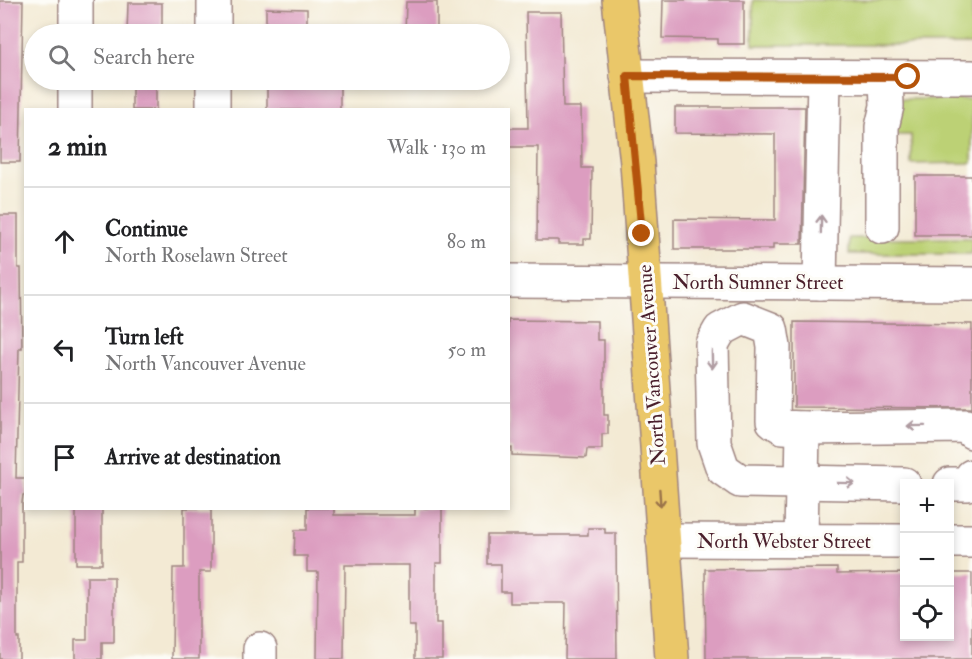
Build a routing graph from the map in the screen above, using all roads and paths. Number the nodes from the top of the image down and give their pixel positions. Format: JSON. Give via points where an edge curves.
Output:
{"nodes":[{"id":1,"x":76,"y":0,"type":"edge"},
{"id":2,"x":214,"y":0,"type":"edge"},
{"id":3,"x":619,"y":0,"type":"edge"},
{"id":4,"x":75,"y":24,"type":"edge"},
{"id":5,"x":214,"y":24,"type":"edge"},
{"id":6,"x":627,"y":76,"type":"junction"},
{"id":7,"x":824,"y":77,"type":"junction"},
{"id":8,"x":886,"y":77,"type":"junction"},
{"id":9,"x":972,"y":78,"type":"edge"},
{"id":10,"x":75,"y":90,"type":"edge"},
{"id":11,"x":213,"y":90,"type":"edge"},
{"id":12,"x":75,"y":108,"type":"edge"},
{"id":13,"x":213,"y":108,"type":"edge"},
{"id":14,"x":882,"y":227,"type":"dead end"},
{"id":15,"x":510,"y":281,"type":"edge"},
{"id":16,"x":645,"y":281,"type":"junction"},
{"id":17,"x":744,"y":282,"type":"junction"},
{"id":18,"x":820,"y":283,"type":"junction"},
{"id":19,"x":972,"y":284,"type":"edge"},
{"id":20,"x":743,"y":318,"type":"junction"},
{"id":21,"x":803,"y":429,"type":"junction"},
{"id":22,"x":972,"y":432,"type":"edge"},
{"id":23,"x":972,"y":476,"type":"edge"},
{"id":24,"x":802,"y":483,"type":"junction"},
{"id":25,"x":900,"y":484,"type":"edge"},
{"id":26,"x":954,"y":484,"type":"edge"},
{"id":27,"x":663,"y":540,"type":"junction"},
{"id":28,"x":801,"y":541,"type":"junction"},
{"id":29,"x":900,"y":541,"type":"edge"},
{"id":30,"x":954,"y":541,"type":"edge"},
{"id":31,"x":972,"y":541,"type":"edge"},
{"id":32,"x":672,"y":659,"type":"edge"}],
"edges":[{"from":1,"to":4,"type":"street"},
{"from":2,"to":5,"type":"street"},
{"from":3,"to":6,"type":"main road","name":"North Vancouver Avenue"},
{"from":6,"to":7,"type":"street"},
{"from":6,"to":16,"type":"main road","name":"North Vancouver Avenue"},
{"from":7,"to":8,"type":"street"},
{"from":18,"to":7,"type":"street","one_way":true},
{"from":8,"to":9,"type":"street"},
{"from":8,"to":14,"type":"street"},
{"from":10,"to":12,"type":"street"},
{"from":11,"to":13,"type":"street"},
{"from":15,"to":16,"type":"street","name":"North Sumner Street"},
{"from":16,"to":17,"type":"street","name":"North Sumner Street"},
{"from":16,"to":27,"type":"main road","name":"North Vancouver Avenue","one_way":true},
{"from":17,"to":18,"type":"street","name":"North Sumner Street"},
{"from":17,"to":20,"type":"street"},
{"from":18,"to":19,"type":"street","name":"North Sumner Street"},
{"from":20,"to":21,"type":"street","via":[[771,329],[773,421],[783,427]]},
{"from":20,"to":24,"type":"street","one_way":true,"via":[[720,330],[712,344],[714,443],[723,469],[740,481]]},
{"from":22,"to":21,"type":"street","one_way":true,"via":[[966,426]]},
{"from":21,"to":24,"type":"street"},
{"from":23,"to":26,"type":"street","via":[[967,484]]},
{"from":24,"to":25,"type":"street","one_way":true},
{"from":24,"to":28,"type":"street"},
{"from":27,"to":28,"type":"street","name":"North Webster Street"},
{"from":27,"to":32,"type":"main road","name":"North Vancouver Avenue"},
{"from":28,"to":29,"type":"street","name":"North Webster Street"},
{"from":30,"to":31,"type":"street"}]}
